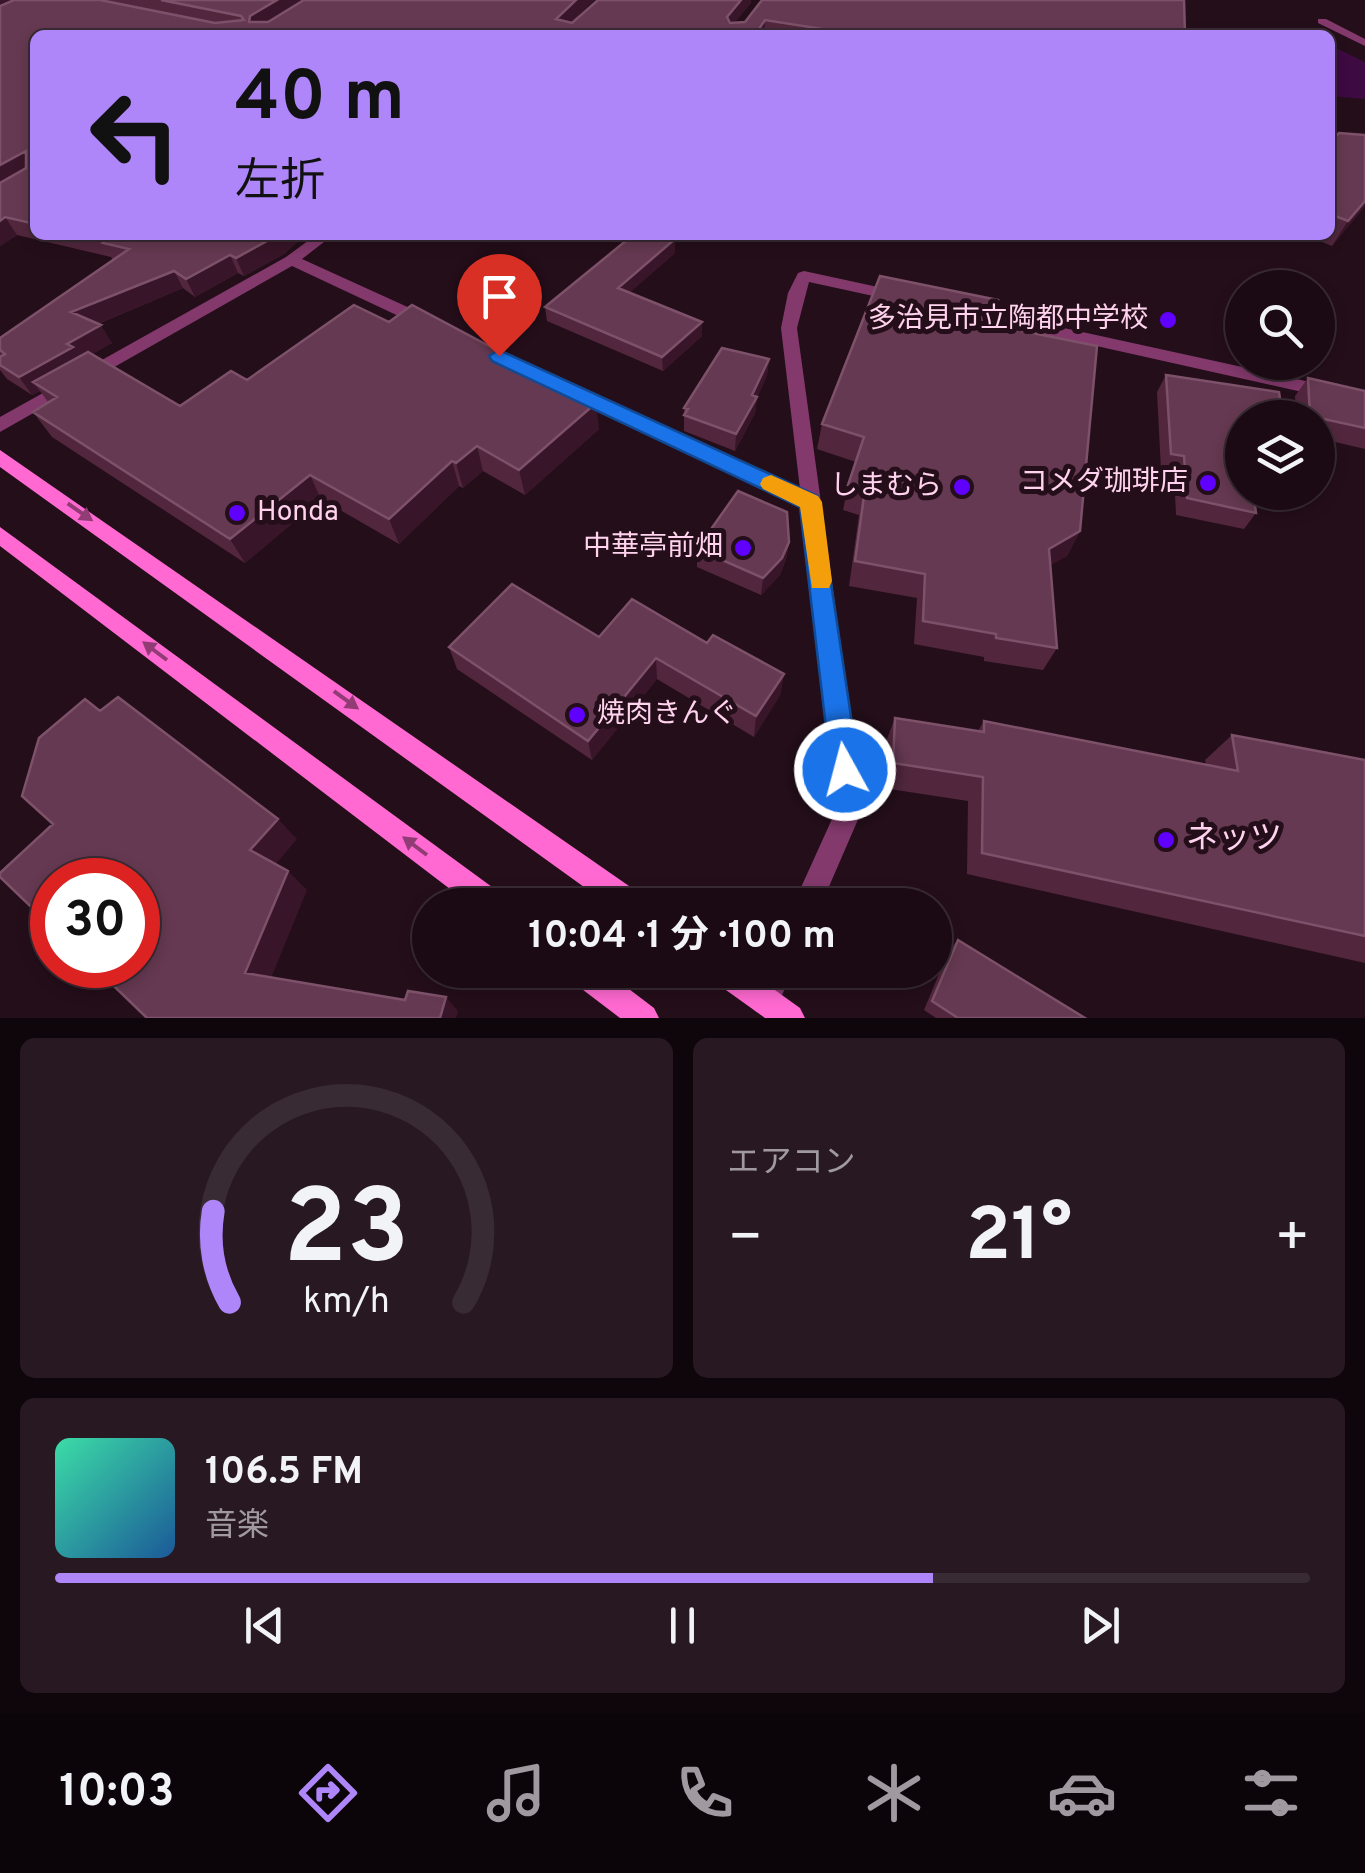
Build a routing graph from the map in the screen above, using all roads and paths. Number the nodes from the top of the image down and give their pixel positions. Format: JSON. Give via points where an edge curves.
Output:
{"nodes":[{"id":1,"x":1322,"y":21,"type":"dead end"},
{"id":2,"x":1365,"y":43,"type":"edge"},
{"id":3,"x":1335,"y":141,"type":"edge"},
{"id":4,"x":1365,"y":144,"type":"edge"},
{"id":5,"x":319,"y":240,"type":"edge"},
{"id":6,"x":292,"y":260,"type":"junction"},
{"id":7,"x":920,"y":302,"type":"edge"},
{"id":8,"x":959,"y":310,"type":"edge"},
{"id":9,"x":452,"y":335,"type":"edge"},
{"id":10,"x":524,"y":368,"type":"edge"},
{"id":11,"x":1365,"y":400,"type":"edge"},
{"id":12,"x":0,"y":425,"type":"edge"},
{"id":13,"x":0,"y":457,"type":"edge"},
{"id":14,"x":810,"y":502,"type":"junction"},
{"id":15,"x":0,"y":535,"type":"edge"},
{"id":16,"x":470,"y":888,"type":"edge"},
{"id":17,"x":608,"y":888,"type":"edge"},
{"id":18,"x":815,"y":888,"type":"edge"},
{"id":19,"x":604,"y":988,"type":"edge"},
{"id":20,"x":747,"y":988,"type":"edge"},
{"id":21,"x":771,"y":988,"type":"edge"},
{"id":22,"x":765,"y":1001,"type":"junction"},
{"id":23,"x":644,"y":1018,"type":"edge"},
{"id":24,"x":790,"y":1018,"type":"edge"}],
"edges":[{"from":1,"to":2,"type":"street"},
{"from":3,"to":4,"type":"street"},
{"from":5,"to":6,"type":"street"},
{"from":6,"to":9,"type":"street"},
{"from":6,"to":12,"type":"street"},
{"from":7,"to":14,"type":"street","via":[[804,276],[789,328]]},
{"from":8,"to":11,"type":"street"},
{"from":10,"to":14,"type":"street"},
{"from":13,"to":17,"type":"street","one_way":true},
{"from":14,"to":18,"type":"street","via":[[850,808]]},
{"from":16,"to":15,"type":"street","one_way":true},
{"from":19,"to":23,"type":"street"},
{"from":20,"to":22,"type":"street"},
{"from":21,"to":22,"type":"street"},
{"from":22,"to":24,"type":"street"}]}
